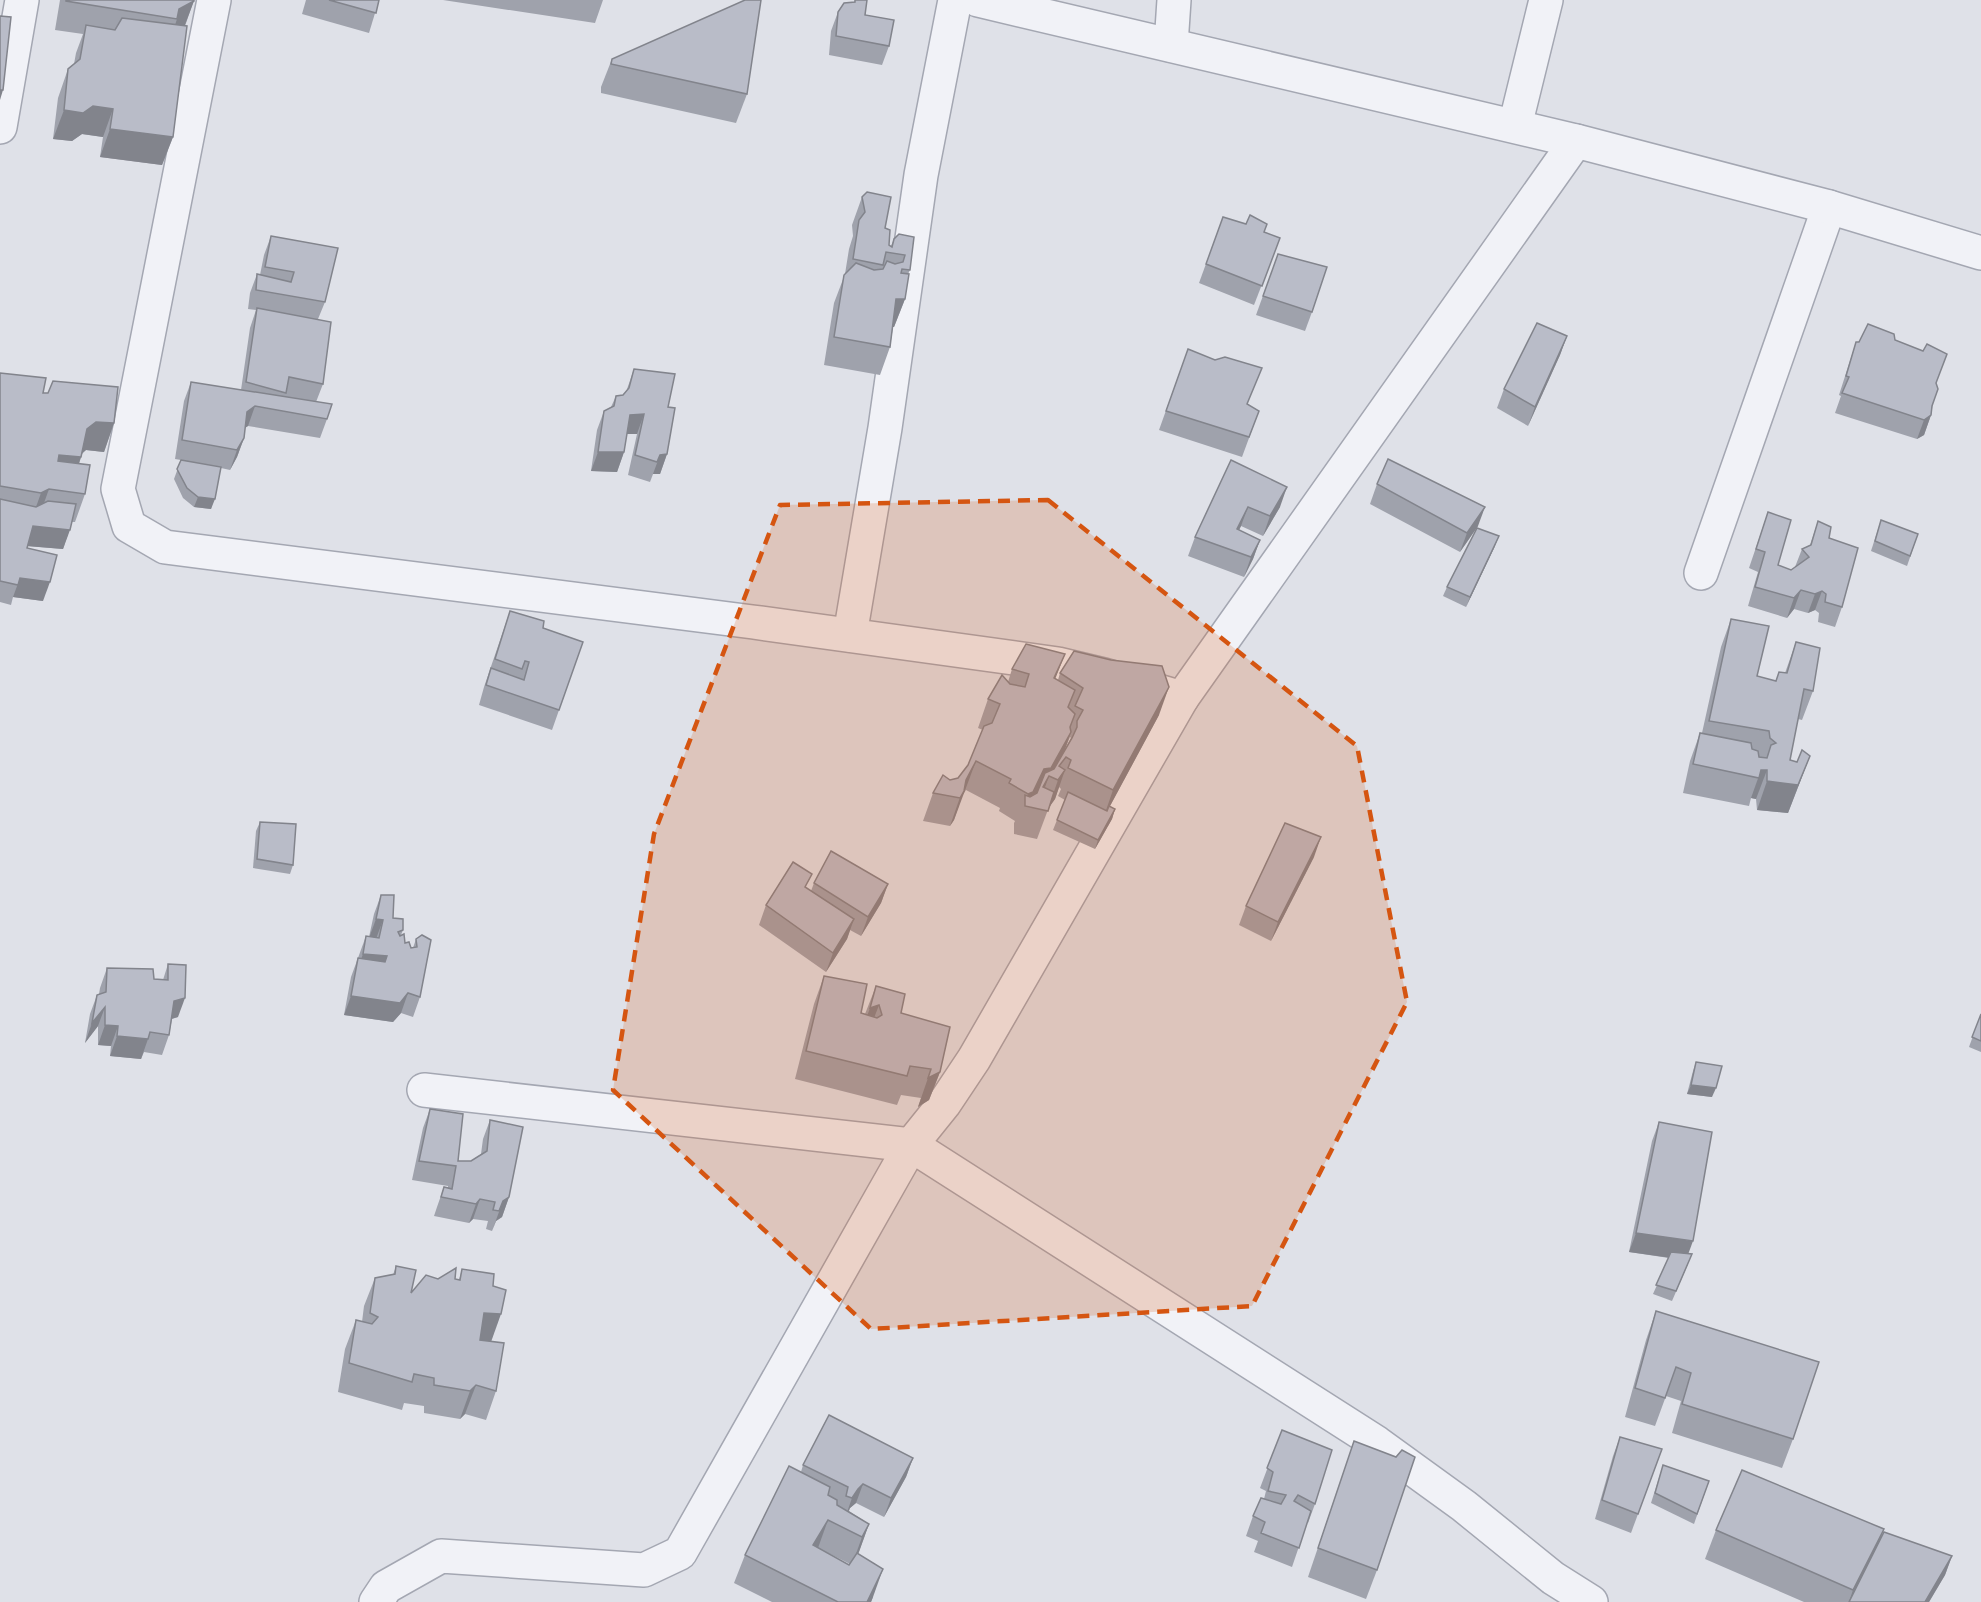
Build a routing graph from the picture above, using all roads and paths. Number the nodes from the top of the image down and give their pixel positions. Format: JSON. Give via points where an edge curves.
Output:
{"nodes":[{"id":1,"x":22,"y":0,"type":"edge"},
{"id":2,"x":214,"y":0,"type":"edge"},
{"id":3,"x":955,"y":0,"type":"edge"},
{"id":4,"x":978,"y":0,"type":"edge"},
{"id":5,"x":1174,"y":0,"type":"edge"},
{"id":6,"x":1546,"y":0,"type":"edge"},
{"id":7,"x":1171,"y":45,"type":"junction"},
{"id":8,"x":1515,"y":126,"type":"junction"},
{"id":9,"x":0,"y":127,"type":"edge"},
{"id":10,"x":1575,"y":141,"type":"junction"},
{"id":11,"x":1829,"y":207,"type":"junction"},
{"id":12,"x":1981,"y":253,"type":"edge"},
{"id":13,"x":1701,"y":573,"type":"dead end"},
{"id":14,"x":850,"y":636,"type":"junction"},
{"id":15,"x":1182,"y":698,"type":"junction"},
{"id":16,"x":424,"y":1090,"type":"dead end"},
{"id":17,"x":911,"y":1145,"type":"junction"},
{"id":18,"x":376,"y":1602,"type":"edge"},
{"id":19,"x":1591,"y":1602,"type":"edge"}],
"edges":[{"from":1,"to":9,"type":"street"},
{"from":2,"to":14,"type":"street","via":[[118,489],[129,526],[165,547]]},
{"from":3,"to":14,"type":"street","via":[[921,175]]},
{"from":4,"to":7,"type":"street"},
{"from":5,"to":7,"type":"street"},
{"from":6,"to":8,"type":"street"},
{"from":7,"to":8,"type":"street"},
{"from":8,"to":10,"type":"street"},
{"from":10,"to":11,"type":"street"},
{"from":10,"to":15,"type":"street"},
{"from":11,"to":12,"type":"street"},
{"from":11,"to":13,"type":"street"},
{"from":14,"to":15,"type":"street","via":[[1058,664]]},
{"from":15,"to":17,"type":"street","via":[[974,1059]]},
{"from":16,"to":17,"type":"street"},
{"from":17,"to":18,"type":"street","via":[[680,1553],[644,1570],[441,1556],[386,1587]]},
{"from":17,"to":19,"type":"street","via":[[1377,1443],[1464,1506],[1552,1578]]}]}
